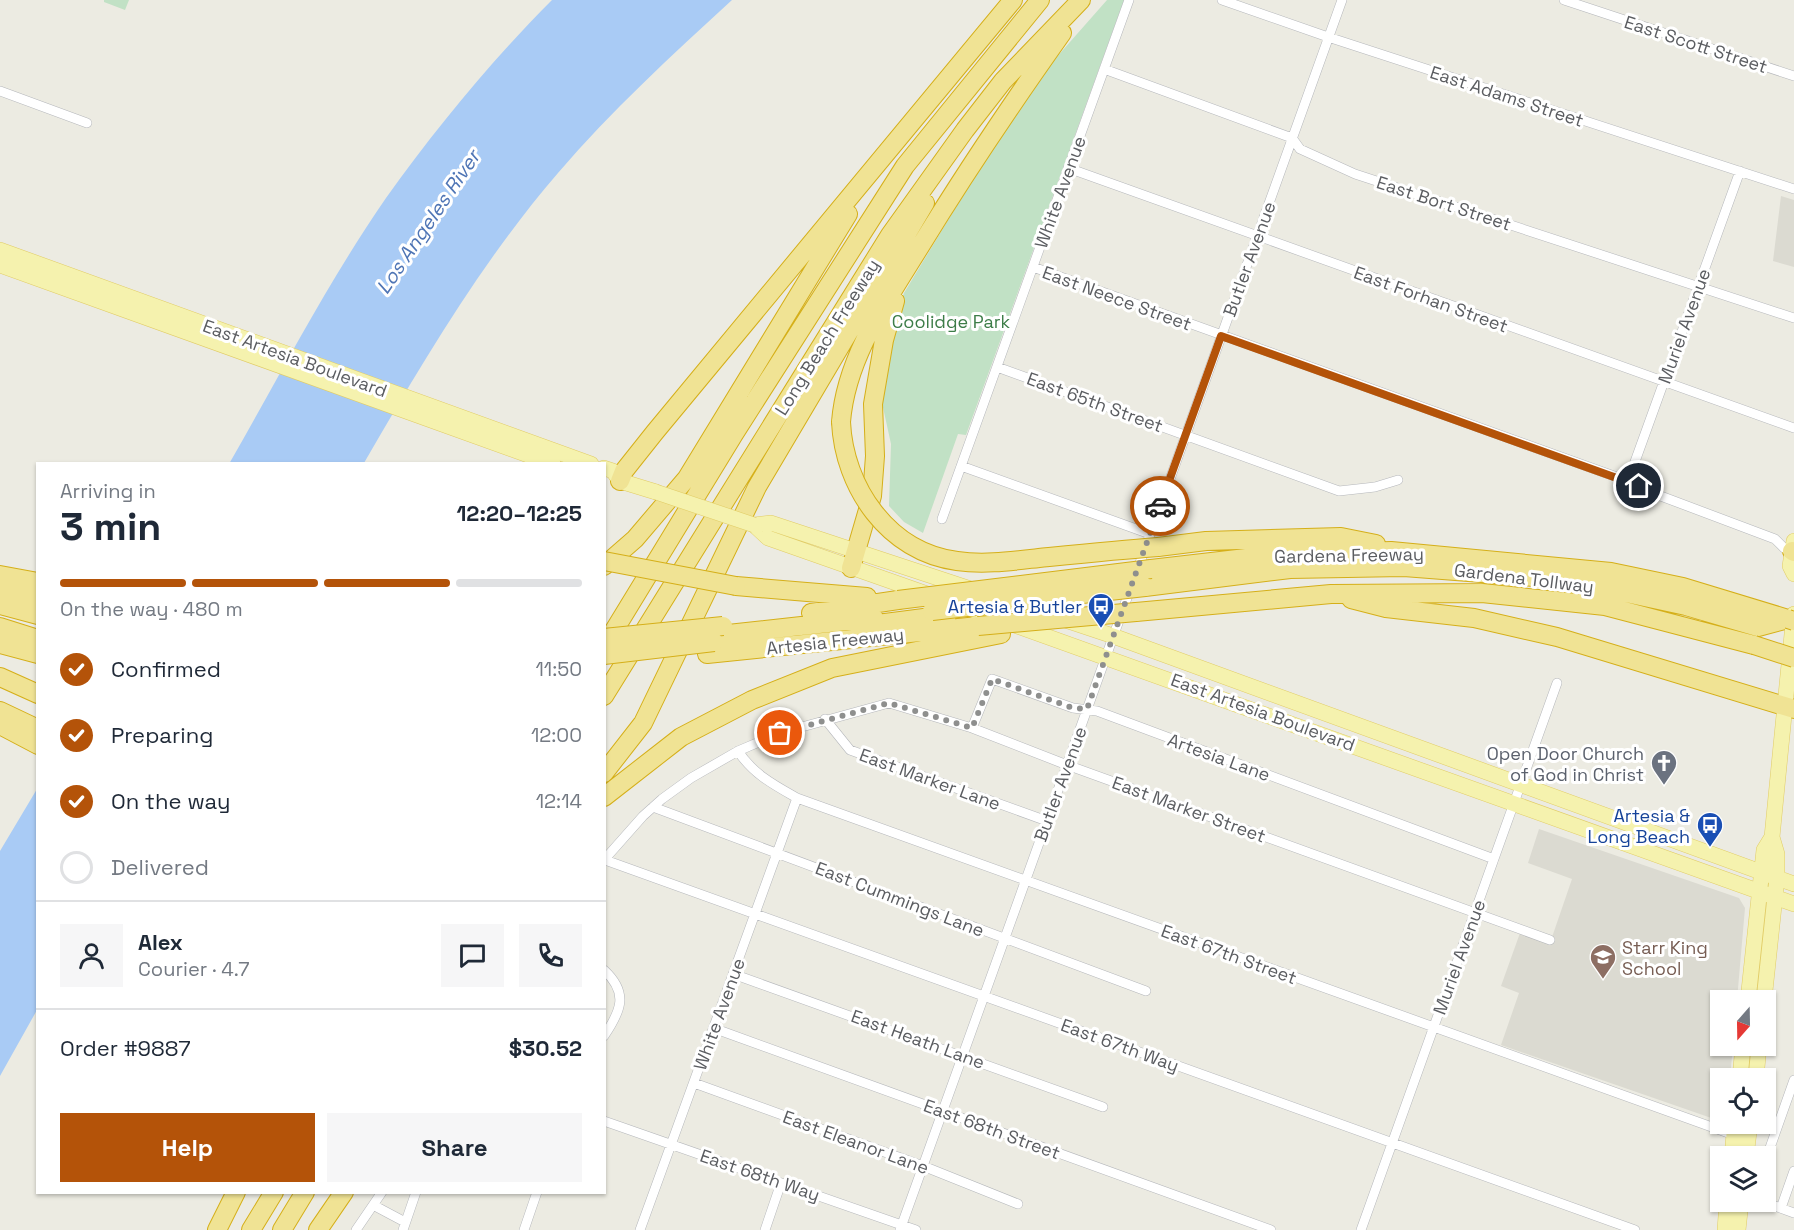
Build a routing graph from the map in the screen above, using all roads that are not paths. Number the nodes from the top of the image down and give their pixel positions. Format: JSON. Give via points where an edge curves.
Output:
{"nodes":[{"id":1,"x":1013,"y":0,"type":"edge"},
{"id":2,"x":1040,"y":0,"type":"edge"},
{"id":3,"x":1081,"y":0,"type":"edge"},
{"id":4,"x":1089,"y":0,"type":"edge"},
{"id":5,"x":1129,"y":0,"type":"edge"},
{"id":6,"x":1222,"y":0,"type":"edge"},
{"id":7,"x":1342,"y":0,"type":"edge"},
{"id":8,"x":1564,"y":0,"type":"edge"},
{"id":9,"x":1328,"y":38,"type":"junction"},
{"id":10,"x":1104,"y":69,"type":"junction"},
{"id":11,"x":1794,"y":76,"type":"edge"},
{"id":12,"x":0,"y":91,"type":"edge"},
{"id":13,"x":87,"y":123,"type":"dead end"},
{"id":14,"x":965,"y":130,"type":"junction"},
{"id":15,"x":1292,"y":138,"type":"junction"},
{"id":16,"x":897,"y":141,"type":"junction"},
{"id":17,"x":1068,"y":168,"type":"junction"},
{"id":18,"x":1740,"y":171,"type":"junction"},
{"id":19,"x":1794,"y":189,"type":"edge"},
{"id":20,"x":1257,"y":237,"type":"junction"},
{"id":21,"x":0,"y":250,"type":"edge"},
{"id":22,"x":916,"y":253,"type":"junction"},
{"id":23,"x":0,"y":266,"type":"edge"},
{"id":24,"x":1033,"y":267,"type":"junction"},
{"id":25,"x":1698,"y":286,"type":"junction"},
{"id":26,"x":1794,"y":318,"type":"edge"},
{"id":27,"x":178,"y":322,"type":"junction"},
{"id":28,"x":1221,"y":336,"type":"junction"},
{"id":29,"x":997,"y":367,"type":"junction"},
{"id":30,"x":1663,"y":383,"type":"junction"},
{"id":31,"x":448,"y":419,"type":"junction"},
{"id":32,"x":1794,"y":428,"type":"edge"},
{"id":33,"x":734,"y":434,"type":"junction"},
{"id":34,"x":1186,"y":435,"type":"junction"},
{"id":35,"x":548,"y":462,"type":"edge"},
{"id":36,"x":585,"y":462,"type":"edge"},
{"id":37,"x":961,"y":466,"type":"junction"},
{"id":38,"x":606,"y":469,"type":"edge"},
{"id":39,"x":1398,"y":480,"type":"dead end"},
{"id":40,"x":1628,"y":481,"type":"junction"},
{"id":41,"x":613,"y":482,"type":"edge"},
{"id":42,"x":942,"y":519,"type":"dead end"},
{"id":43,"x":1775,"y":539,"type":"junction"},
{"id":44,"x":1154,"y":541,"type":"junction"},
{"id":45,"x":1794,"y":545,"type":"edge"},
{"id":46,"x":1392,"y":550,"type":"junction"},
{"id":47,"x":606,"y":551,"type":"edge"},
{"id":48,"x":854,"y":559,"type":"junction"},
{"id":49,"x":606,"y":561,"type":"edge"},
{"id":50,"x":606,"y":564,"type":"edge"},
{"id":51,"x":671,"y":572,"type":"junction"},
{"id":52,"x":1794,"y":574,"type":"edge"},
{"id":53,"x":36,"y":582,"type":"edge"},
{"id":54,"x":4,"y":589,"type":"edge"},
{"id":55,"x":1143,"y":590,"type":"junction"},
{"id":56,"x":1331,"y":594,"type":"junction"},
{"id":57,"x":36,"y":599,"type":"edge"},
{"id":58,"x":898,"y":600,"type":"junction"},
{"id":59,"x":1566,"y":602,"type":"junction"},
{"id":60,"x":36,"y":613,"type":"edge"},
{"id":61,"x":0,"y":615,"type":"edge"},
{"id":62,"x":1792,"y":618,"type":"edge"},
{"id":63,"x":1065,"y":619,"type":"junction"},
{"id":64,"x":36,"y":624,"type":"edge"},
{"id":65,"x":606,"y":624,"type":"edge"},
{"id":66,"x":0,"y":627,"type":"edge"},
{"id":67,"x":1757,"y":627,"type":"junction"},
{"id":68,"x":0,"y":634,"type":"edge"},
{"id":69,"x":1113,"y":636,"type":"junction"},
{"id":70,"x":36,"y":638,"type":"edge"},
{"id":71,"x":606,"y":638,"type":"edge"},
{"id":72,"x":716,"y":639,"type":"junction"},
{"id":73,"x":0,"y":644,"type":"edge"},
{"id":74,"x":36,"y":644,"type":"edge"},
{"id":75,"x":606,"y":645,"type":"edge"},
{"id":76,"x":606,"y":648,"type":"edge"},
{"id":77,"x":36,"y":653,"type":"edge"},
{"id":78,"x":606,"y":655,"type":"edge"},
{"id":79,"x":1106,"y":656,"type":"junction"},
{"id":80,"x":1794,"y":658,"type":"edge"},
{"id":81,"x":606,"y":666,"type":"edge"},
{"id":82,"x":0,"y":677,"type":"edge"},
{"id":83,"x":1557,"y":683,"type":"dead end"},
{"id":84,"x":36,"y":693,"type":"edge"},
{"id":85,"x":606,"y":693,"type":"edge"},
{"id":86,"x":1789,"y":707,"type":"edge"},
{"id":87,"x":1087,"y":709,"type":"junction"},
{"id":88,"x":0,"y":711,"type":"edge"},
{"id":89,"x":825,"y":719,"type":"junction"},
{"id":90,"x":0,"y":725,"type":"edge"},
{"id":91,"x":36,"y":728,"type":"edge"},
{"id":92,"x":972,"y":728,"type":"junction"},
{"id":93,"x":36,"y":744,"type":"edge"},
{"id":94,"x":738,"y":751,"type":"junction"},
{"id":95,"x":1067,"y":765,"type":"junction"},
{"id":96,"x":606,"y":770,"type":"edge"},
{"id":97,"x":1518,"y":786,"type":"junction"},
{"id":98,"x":606,"y":794,"type":"edge"},
{"id":99,"x":797,"y":798,"type":"junction"},
{"id":100,"x":1512,"y":802,"type":"junction"},
{"id":101,"x":653,"y":807,"type":"junction"},
{"id":102,"x":1047,"y":821,"type":"junction"},
{"id":103,"x":1772,"y":837,"type":"junction"},
{"id":104,"x":777,"y":852,"type":"junction"},
{"id":105,"x":606,"y":859,"type":"edge"},
{"id":106,"x":1494,"y":859,"type":"junction"},
{"id":107,"x":606,"y":860,"type":"edge"},
{"id":108,"x":1762,"y":872,"type":"junction"},
{"id":109,"x":1777,"y":878,"type":"junction"},
{"id":110,"x":1025,"y":882,"type":"junction"},
{"id":111,"x":1794,"y":884,"type":"edge"},
{"id":112,"x":1759,"y":892,"type":"junction"},
{"id":113,"x":1774,"y":897,"type":"junction"},
{"id":114,"x":1794,"y":904,"type":"edge"},
{"id":115,"x":1475,"y":912,"type":"junction"},
{"id":116,"x":755,"y":913,"type":"junction"},
{"id":117,"x":1005,"y":939,"type":"junction"},
{"id":118,"x":1550,"y":940,"type":"dead end"},
{"id":119,"x":606,"y":972,"type":"edge"},
{"id":120,"x":733,"y":974,"type":"junction"},
{"id":121,"x":1749,"y":990,"type":"edge"},
{"id":122,"x":1765,"y":990,"type":"edge"},
{"id":123,"x":1146,"y":991,"type":"dead end"},
{"id":124,"x":984,"y":996,"type":"junction"},
{"id":125,"x":1434,"y":1027,"type":"junction"},
{"id":126,"x":713,"y":1028,"type":"junction"},
{"id":127,"x":606,"y":1033,"type":"edge"},
{"id":128,"x":963,"y":1055,"type":"junction"},
{"id":129,"x":1794,"y":1080,"type":"edge"},
{"id":130,"x":694,"y":1083,"type":"junction"},
{"id":131,"x":1103,"y":1107,"type":"dead end"},
{"id":132,"x":943,"y":1112,"type":"junction"},
{"id":133,"x":1710,"y":1121,"type":"edge"},
{"id":134,"x":606,"y":1122,"type":"edge"},
{"id":135,"x":1392,"y":1143,"type":"junction"},
{"id":136,"x":671,"y":1144,"type":"junction"},
{"id":137,"x":1771,"y":1146,"type":"edge"},
{"id":138,"x":923,"y":1166,"type":"junction"},
{"id":139,"x":1794,"y":1171,"type":"edge"},
{"id":140,"x":781,"y":1183,"type":"junction"},
{"id":141,"x":235,"y":1194,"type":"edge"},
{"id":142,"x":261,"y":1194,"type":"edge"},
{"id":143,"x":273,"y":1194,"type":"edge"},
{"id":144,"x":304,"y":1194,"type":"edge"},
{"id":145,"x":343,"y":1194,"type":"edge"},
{"id":146,"x":381,"y":1194,"type":"edge"},
{"id":147,"x":415,"y":1194,"type":"edge"},
{"id":148,"x":536,"y":1194,"type":"edge"},
{"id":149,"x":1018,"y":1204,"type":"dead end"},
{"id":150,"x":373,"y":1205,"type":"junction"},
{"id":151,"x":1776,"y":1206,"type":"edge"},
{"id":152,"x":1781,"y":1208,"type":"junction"},
{"id":153,"x":1726,"y":1212,"type":"edge"},
{"id":154,"x":1740,"y":1212,"type":"edge"},
{"id":155,"x":1794,"y":1213,"type":"edge"},
{"id":156,"x":404,"y":1226,"type":"edge"},
{"id":157,"x":901,"y":1228,"type":"edge"},
{"id":158,"x":217,"y":1230,"type":"edge"},
{"id":159,"x":250,"y":1230,"type":"edge"},
{"id":160,"x":282,"y":1230,"type":"edge"},
{"id":161,"x":318,"y":1230,"type":"edge"},
{"id":162,"x":356,"y":1230,"type":"edge"},
{"id":163,"x":524,"y":1230,"type":"edge"},
{"id":164,"x":640,"y":1230,"type":"edge"},
{"id":165,"x":765,"y":1230,"type":"edge"},
{"id":166,"x":916,"y":1230,"type":"edge"},
{"id":167,"x":1271,"y":1230,"type":"edge"},
{"id":168,"x":1361,"y":1230,"type":"edge"},
{"id":169,"x":1635,"y":1230,"type":"edge"},
{"id":170,"x":1725,"y":1230,"type":"edge"},
{"id":171,"x":1738,"y":1230,"type":"edge"}],
"edges":[{"from":1,"to":16,"type":"highway"},
{"from":2,"to":33,"type":"highway","name":"Long Beach Freeway","via":[[905,166]]},
{"from":3,"to":14,"type":"highway","name":"Long Beach Freeway","via":[[1003,81]]},
{"from":4,"to":22,"type":"highway","via":[[1011,104]]},
{"from":5,"to":10,"type":"street","name":"White Avenue"},
{"from":6,"to":9,"type":"street","name":"East Adams Street"},
{"from":7,"to":9,"type":"street","name":"Butler Avenue"},
{"from":8,"to":11,"type":"street","name":"East Scott Street"},
{"from":9,"to":15,"type":"street","name":"Butler Avenue"},
{"from":9,"to":18,"type":"street","name":"East Adams Street"},
{"from":10,"to":15,"type":"street","name":"East Bort Street"},
{"from":10,"to":17,"type":"street","name":"White Avenue"},
{"from":12,"to":13,"type":"street"},
{"from":14,"to":85,"type":"highway","name":"Long Beach Freeway","via":[[890,235]]},
{"from":14,"to":96,"type":"highway","via":[[757,487],[643,723]]},
{"from":15,"to":20,"type":"street","name":"Butler Avenue"},
{"from":15,"to":25,"type":"street","name":"East Bort Street","via":[[1300,149],[1355,174]]},
{"from":16,"to":41,"type":"highway"},
{"from":16,"to":50,"type":"highway","via":[[813,269],[687,478],[634,539]]},
{"from":17,"to":20,"type":"street","name":"East Forhan Street"},
{"from":17,"to":24,"type":"street","name":"White Avenue"},
{"from":18,"to":19,"type":"street","name":"East Adams Street"},
{"from":18,"to":25,"type":"street","name":"Muriel Avenue"},
{"from":20,"to":28,"type":"street","name":"Butler Avenue"},
{"from":20,"to":30,"type":"street","name":"East Forhan Street"},
{"from":21,"to":27,"type":"main road","name":"East Artesia Boulevard"},
{"from":22,"to":44,"type":"highway","bridge":true,"via":[[855,361],[843,399],[841,422],[846,463],[877,518],[934,555],[978,564]]},
{"from":22,"to":48,"type":"highway","via":[[896,296],[884,340],[873,404],[872,496]]},
{"from":23,"to":27,"type":"main road","name":"East Artesia Boulevard"},
{"from":24,"to":28,"type":"street","name":"East Neece Street"},
{"from":24,"to":29,"type":"street","name":"White Avenue"},
{"from":25,"to":26,"type":"street","name":"East Bort Street"},
{"from":25,"to":30,"type":"street","name":"Muriel Avenue"},
{"from":27,"to":31,"type":"main road","name":"East Artesia Boulevard"},
{"from":28,"to":34,"type":"street","name":"Butler Avenue"},
{"from":28,"to":40,"type":"street","name":"East Neece Street"},
{"from":29,"to":34,"type":"street","name":"East 65th Street"},
{"from":29,"to":37,"type":"street","name":"White Avenue"},
{"from":30,"to":32,"type":"street","name":"East Forhan Street"},
{"from":30,"to":40,"type":"street","name":"Muriel Avenue"},
{"from":31,"to":35,"type":"main road","name":"East Artesia Boulevard"},
{"from":31,"to":36,"type":"main road","name":"East Artesia Boulevard"},
{"from":33,"to":65,"type":"highway"},
{"from":33,"to":75,"type":"highway","name":"Long Beach Freeway"},
{"from":34,"to":39,"type":"street","name":"East 65th Street","via":[[1339,491],[1367,489]]},
{"from":34,"to":44,"type":"street","name":"Butler Avenue"},
{"from":37,"to":42,"type":"street","name":"White Avenue"},
{"from":37,"to":44,"type":"street"},
{"from":38,"to":41,"type":"main road","name":"East Artesia Boulevard","via":[[613,471]]},
{"from":40,"to":43,"type":"street","name":"East Neece Street"},
{"from":41,"to":48,"type":"main road","name":"East Artesia Boulevard","bridge":true,"via":[[754,525],[768,538]]},
{"from":43,"to":45,"type":"street","name":"East Neece Street","via":[[1784,548]]},
{"from":43,"to":45,"type":"street","name":"East Neece Street","via":[[1786,536]]},
{"from":44,"to":46,"type":"highway","via":[[1341,537]]},
{"from":44,"to":69,"type":"street","name":"Butler Avenue"},
{"from":45,"to":52,"type":"main road","via":[[1790,566]]},
{"from":46,"to":58,"type":"highway","name":"Gardena Freeway","bridge":true,"via":[[1272,555]]},
{"from":46,"to":67,"type":"highway","name":"Gardena Freeway","via":[[1611,572],[1683,587]]},
{"from":47,"to":51,"type":"highway","bridge":true},
{"from":48,"to":69,"type":"main road","name":"East Artesia Boulevard"},
{"from":48,"to":79,"type":"main road","name":"East Artesia Boulevard"},
{"from":49,"to":51,"type":"highway","bridge":true},
{"from":51,"to":58,"type":"highway","bridge":true,"via":[[736,586]]},
{"from":53,"to":54,"type":"highway"},
{"from":54,"to":57,"type":"highway"},
{"from":54,"to":60,"type":"highway"},
{"from":55,"to":59,"type":"highway","name":"Gardena Tollway","via":[[1301,576],[1434,573],[1542,584]]},
{"from":55,"to":67,"type":"highway","name":"Gardena Tollway","via":[[1290,569],[1404,567],[1474,571],[1534,576],[1608,589]]},
{"from":55,"to":72,"type":"highway","name":"Gardena Tollway","bridge":true},
{"from":56,"to":59,"type":"highway","name":"Gardena Freeway","via":[[1482,593]]},
{"from":56,"to":63,"type":"highway","name":"Gardena Freeway","bridge":true},
{"from":56,"to":86,"type":"highway","via":[[1386,608],[1474,618],[1557,637]]},
{"from":58,"to":72,"type":"highway","name":"Artesia Freeway"},
{"from":59,"to":67,"type":"highway","name":"Gardena Freeway"},
{"from":61,"to":64,"type":"highway"},
{"from":62,"to":67,"type":"highway"},
{"from":62,"to":86,"type":"main road"},
{"from":63,"to":72,"type":"highway","name":"Artesia Freeway","bridge":true},
{"from":63,"to":98,"type":"highway","bridge":true,"via":[[832,668],[752,700],[681,737]]},
{"from":66,"to":70,"type":"highway"},
{"from":67,"to":80,"type":"highway","name":"Gardena Freeway","bridge":true},
{"from":68,"to":74,"type":"highway"},
{"from":69,"to":79,"type":"street","name":"Butler Avenue"},
{"from":69,"to":97,"type":"main road","name":"East Artesia Boulevard"},
{"from":71,"to":72,"type":"highway","name":"Artesia Freeway","bridge":true},
{"from":72,"to":76,"type":"highway"},
{"from":72,"to":78,"type":"highway","bridge":true},
{"from":72,"to":81,"type":"highway","name":"Artesia Freeway"},
{"from":73,"to":77,"type":"highway"},
{"from":79,"to":87,"type":"street","name":"Butler Avenue"},
{"from":79,"to":100,"type":"main road","name":"East Artesia Boulevard"},
{"from":82,"to":84,"type":"highway"},
{"from":83,"to":97,"type":"street","name":"Muriel Avenue"},
{"from":86,"to":103,"type":"main road"},
{"from":87,"to":92,"type":"street","name":"Artesia Lane","via":[[1073,708],[992,679]]},
{"from":87,"to":95,"type":"street","name":"Butler Avenue"},
{"from":87,"to":106,"type":"street","name":"Artesia Lane"},
{"from":88,"to":91,"type":"highway"},
{"from":89,"to":92,"type":"street","name":"East Marker Street","via":[[889,703]]},
{"from":89,"to":94,"type":"street","name":"East Marker Street"},
{"from":89,"to":102,"type":"street","name":"East Marker Lane","via":[[850,750]]},
{"from":90,"to":93,"type":"highway"},
{"from":92,"to":95,"type":"street","name":"East Marker Street"},
{"from":94,"to":99,"type":"street","name":"East 67th Street","via":[[747,765],[768,782]]},
{"from":94,"to":101,"type":"street","name":"East Marker Street","via":[[691,778]]},
{"from":95,"to":102,"type":"street","name":"Butler Avenue"},
{"from":95,"to":115,"type":"street","name":"East Marker Street"},
{"from":97,"to":100,"type":"street","name":"Muriel Avenue"},
{"from":97,"to":108,"type":"main road","name":"East Artesia Boulevard"},
{"from":99,"to":104,"type":"street","name":"White Avenue"},
{"from":99,"to":110,"type":"street","name":"East 67th Street"},
{"from":100,"to":106,"type":"street","name":"Muriel Avenue"},
{"from":100,"to":112,"type":"main road","name":"East Artesia Boulevard"},
{"from":101,"to":104,"type":"street","name":"East Cummings Lane"},
{"from":101,"to":105,"type":"street","name":"East Marker Street"},
{"from":102,"to":110,"type":"street","name":"Butler Avenue"},
{"from":103,"to":108,"type":"main road","via":[[1764,850]]},
{"from":103,"to":109,"type":"main road"},
{"from":104,"to":116,"type":"street","name":"White Avenue"},
{"from":104,"to":117,"type":"street","name":"East Cummings Lane"},
{"from":106,"to":115,"type":"street","name":"Muriel Avenue"},
{"from":107,"to":116,"type":"street","name":"East 67th Way"},
{"from":108,"to":109,"type":"main road","name":"East Artesia Boulevard"},
{"from":108,"to":112,"type":"main road"},
{"from":109,"to":111,"type":"main road","name":"East Artesia Boulevard"},
{"from":109,"to":113,"type":"main road"},
{"from":110,"to":117,"type":"street","name":"Butler Avenue"},
{"from":110,"to":125,"type":"street","name":"East 67th Street"},
{"from":112,"to":113,"type":"main road","name":"East Artesia Boulevard"},
{"from":112,"to":121,"type":"main road"},
{"from":113,"to":114,"type":"main road","name":"East Artesia Boulevard"},
{"from":113,"to":122,"type":"main road"},
{"from":115,"to":118,"type":"street","name":"East Marker Street"},
{"from":115,"to":125,"type":"street","name":"Muriel Avenue"},
{"from":116,"to":120,"type":"street","name":"White Avenue"},
{"from":116,"to":124,"type":"street","name":"East 67th Way"},
{"from":117,"to":123,"type":"street","name":"East Cummings Lane"},
{"from":117,"to":124,"type":"street","name":"Butler Avenue"},
{"from":119,"to":127,"type":"street","via":[[618,985],[621,1002]]},
{"from":120,"to":126,"type":"street","name":"White Avenue"},
{"from":120,"to":128,"type":"street","name":"East Heath Lane"},
{"from":124,"to":128,"type":"street","name":"Butler Avenue"},
{"from":124,"to":135,"type":"street","name":"East 67th Way"},
{"from":125,"to":133,"type":"street","name":"East 67th Street"},
{"from":125,"to":135,"type":"street","name":"Muriel Avenue"},
{"from":126,"to":130,"type":"street","name":"White Avenue"},
{"from":126,"to":132,"type":"street","name":"East 68th Street"},
{"from":128,"to":131,"type":"street","name":"East Heath Lane"},
{"from":128,"to":132,"type":"street","name":"Butler Avenue"},
{"from":129,"to":137,"type":"street"},
{"from":130,"to":136,"type":"street","name":"White Avenue"},
{"from":130,"to":138,"type":"street","name":"East Eleanor Lane"},
{"from":132,"to":138,"type":"street","name":"Butler Avenue"},
{"from":132,"to":167,"type":"street","name":"East 68th Street"},
{"from":134,"to":136,"type":"street","name":"East 68th Way"},
{"from":135,"to":168,"type":"street","name":"Muriel Avenue"},
{"from":135,"to":169,"type":"street","name":"East 67th Way"},
{"from":136,"to":140,"type":"street","name":"East 68th Way"},
{"from":136,"to":164,"type":"street","name":"White Avenue"},
{"from":138,"to":149,"type":"street","name":"East Eleanor Lane"},
{"from":138,"to":157,"type":"street","name":"Butler Avenue"},
{"from":139,"to":152,"type":"street"},
{"from":140,"to":157,"type":"street","name":"East 68th Way"},
{"from":140,"to":165,"type":"street"},
{"from":141,"to":158,"type":"highway"},
{"from":142,"to":159,"type":"highway"},
{"from":143,"to":159,"type":"highway"},
{"from":144,"to":160,"type":"highway"},
{"from":145,"to":161,"type":"highway"},
{"from":146,"to":150,"type":"street"},
{"from":147,"to":156,"type":"street"},
{"from":148,"to":163,"type":"street"},
{"from":150,"to":156,"type":"street"},
{"from":150,"to":162,"type":"street"},
{"from":151,"to":152,"type":"street"},
{"from":152,"to":155,"type":"street"},
{"from":153,"to":170,"type":"main road"},
{"from":154,"to":171,"type":"main road"},
{"from":157,"to":166,"type":"street","name":"East 68th Way"}]}
